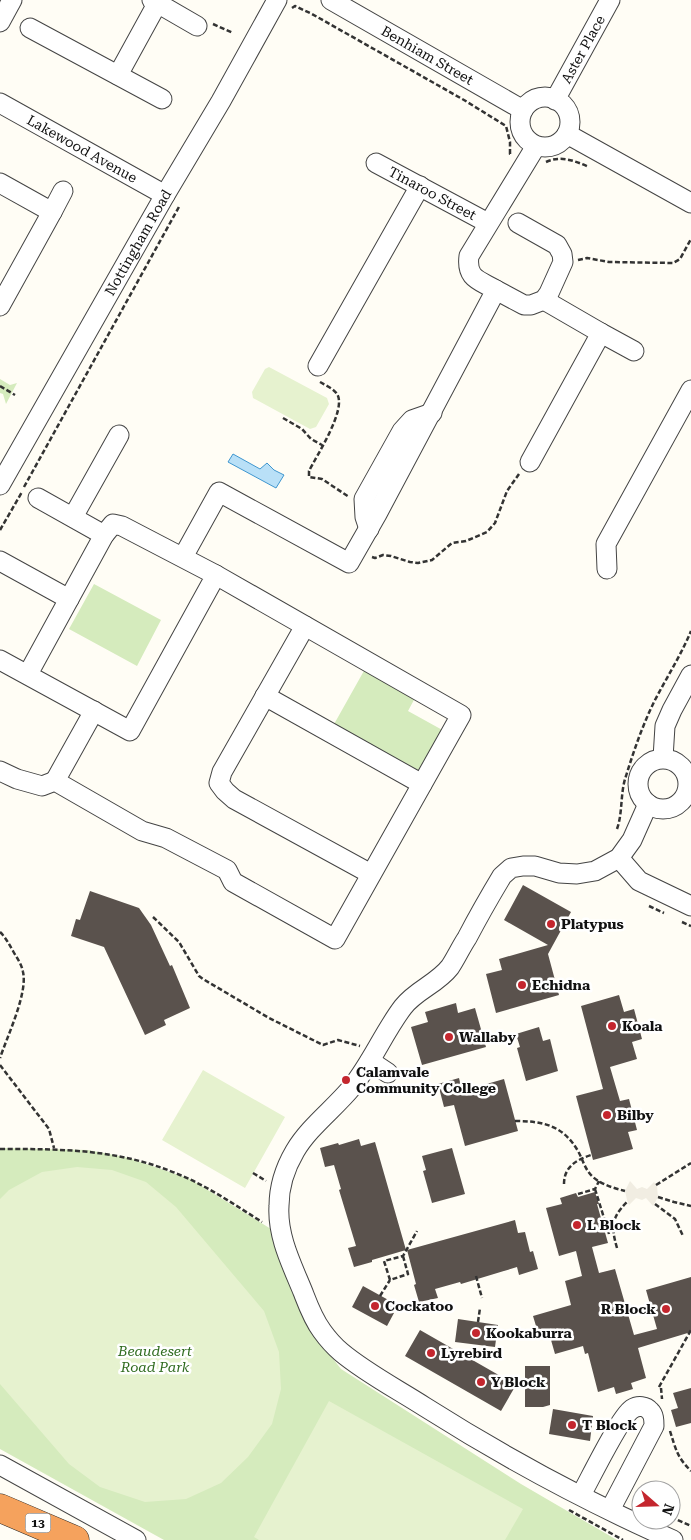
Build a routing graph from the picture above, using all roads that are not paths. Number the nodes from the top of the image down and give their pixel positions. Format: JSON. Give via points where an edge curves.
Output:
{"nodes":[{"id":1,"x":331,"y":0,"type":"edge"},
{"id":2,"x":610,"y":0,"type":"edge"},
{"id":3,"x":154,"y":2,"type":"edge"},
{"id":4,"x":282,"y":6,"type":"edge"},
{"id":5,"x":197,"y":26,"type":"road end"},
{"id":6,"x":30,"y":28,"type":"dead end"},
{"id":7,"x":118,"y":75,"type":"junction"},
{"id":8,"x":162,"y":99,"type":"dead end"},
{"id":9,"x":555,"y":100,"type":"junction"},
{"id":10,"x":0,"y":103,"type":"edge"},
{"id":11,"x":523,"y":110,"type":"junction"},
{"id":12,"x":567,"y":134,"type":"junction"},
{"id":13,"x":536,"y":146,"type":"junction"},
{"id":14,"x":376,"y":162,"type":"dead end"},
{"id":15,"x":0,"y":183,"type":"edge"},
{"id":16,"x":420,"y":186,"type":"junction"},
{"id":17,"x":63,"y":191,"type":"dead end"},
{"id":18,"x":165,"y":195,"type":"junction"},
{"id":19,"x":691,"y":203,"type":"edge"},
{"id":20,"x":52,"y":212,"type":"junction"},
{"id":21,"x":488,"y":223,"type":"junction"},
{"id":22,"x":518,"y":223,"type":"dead end"},
{"id":23,"x":496,"y":290,"type":"junction"},
{"id":24,"x":544,"y":300,"type":"junction"},
{"id":25,"x":0,"y":306,"type":"edge"},
{"id":26,"x":601,"y":333,"type":"junction"},
{"id":27,"x":634,"y":351,"type":"dead end"},
{"id":28,"x":318,"y":366,"type":"road end"},
{"id":29,"x":691,"y":390,"type":"edge"},
{"id":30,"x":432,"y":412,"type":"junction"},
{"id":31,"x":119,"y":435,"type":"dead end"},
{"id":32,"x":530,"y":462,"type":"road end"},
{"id":33,"x":0,"y":486,"type":"edge"},
{"id":34,"x":38,"y":498,"type":"dead end"},
{"id":35,"x":73,"y":517,"type":"junction"},
{"id":36,"x":369,"y":529,"type":"junction"},
{"id":37,"x":104,"y":535,"type":"junction"},
{"id":38,"x":183,"y":557,"type":"junction"},
{"id":39,"x":0,"y":561,"type":"edge"},
{"id":40,"x":607,"y":569,"type":"dead end"},
{"id":41,"x":216,"y":575,"type":"junction"},
{"id":42,"x":69,"y":599,"type":"junction"},
{"id":43,"x":305,"y":626,"type":"junction"},
{"id":44,"x":0,"y":660,"type":"edge"},
{"id":45,"x":28,"y":674,"type":"junction"},
{"id":46,"x":691,"y":675,"type":"edge"},
{"id":47,"x":264,"y":696,"type":"junction"},
{"id":48,"x":94,"y":711,"type":"junction"},
{"id":49,"x":663,"y":758,"type":"junction"},
{"id":50,"x":0,"y":771,"type":"edge"},
{"id":51,"x":55,"y":781,"type":"junction"},
{"id":52,"x":422,"y":784,"type":"junction"},
{"id":53,"x":648,"y":804,"type":"junction"},
{"id":54,"x":685,"y":807,"type":"edge"},
{"id":55,"x":618,"y":858,"type":"junction"},
{"id":56,"x":371,"y":874,"type":"junction"},
{"id":57,"x":691,"y":906,"type":"edge"},
{"id":58,"x":368,"y":1054,"type":"junction"},
{"id":59,"x":388,"y":1073,"type":"dead end"},
{"id":60,"x":0,"y":1465,"type":"edge"},
{"id":61,"x":581,"y":1495,"type":"junction"},
{"id":62,"x":0,"y":1508,"type":"edge"},
{"id":63,"x":610,"y":1510,"type":"junction"},
{"id":64,"x":75,"y":1540,"type":"edge"},
{"id":65,"x":136,"y":1540,"type":"edge"},
{"id":66,"x":673,"y":1540,"type":"edge"}],
"edges":[{"from":1,"to":11,"type":"street","name":"Benhiam Street"},
{"from":2,"to":9,"type":"street","name":"Aster Place"},
{"from":3,"to":5,"type":"street"},
{"from":3,"to":7,"type":"street"},
{"from":4,"to":18,"type":"street","name":"Nottingham Road"},
{"from":6,"to":7,"type":"street"},
{"from":7,"to":8,"type":"street"},
{"from":9,"to":11,"type":"street","via":[[541,98]]},
{"from":9,"to":12,"type":"street","via":[[568,114]]},
{"from":10,"to":18,"type":"street","name":"Lakewood Avenue"},
{"from":11,"to":13,"type":"street","via":[[521,127],[529,142]]},
{"from":12,"to":13,"type":"street","via":[[550,147]]},
{"from":12,"to":19,"type":"street"},
{"from":13,"to":21,"type":"street"},
{"from":14,"to":16,"type":"street","name":"Tinaroo Street"},
{"from":15,"to":20,"type":"street"},
{"from":16,"to":21,"type":"street","name":"Tinaroo Street"},
{"from":16,"to":28,"type":"street"},
{"from":17,"to":20,"type":"street"},
{"from":18,"to":33,"type":"street","name":"Nottingham Road"},
{"from":20,"to":25,"type":"street"},
{"from":21,"to":23,"type":"street","via":[[469,256],[467,267],[471,276]]},
{"from":22,"to":24,"type":"street","via":[[557,245],[562,254],[564,262]]},
{"from":23,"to":24,"type":"street","via":[[524,305]]},
{"from":23,"to":30,"type":"street"},
{"from":24,"to":26,"type":"street"},
{"from":26,"to":27,"type":"street"},
{"from":26,"to":32,"type":"street"},
{"from":29,"to":40,"type":"street","via":[[606,544]]},
{"from":30,"to":36,"type":"street"},
{"from":30,"to":36,"type":"street","via":[[412,420],[402,431],[364,499]]},
{"from":31,"to":35,"type":"street"},
{"from":34,"to":35,"type":"street"},
{"from":35,"to":37,"type":"street"},
{"from":36,"to":38,"type":"street","via":[[349,563],[219,492]]},
{"from":37,"to":38,"type":"street","via":[[113,524],[122,526]]},
{"from":37,"to":42,"type":"street"},
{"from":38,"to":41,"type":"street"},
{"from":39,"to":42,"type":"street"},
{"from":41,"to":43,"type":"street"},
{"from":41,"to":48,"type":"street","via":[[130,730]]},
{"from":42,"to":45,"type":"street"},
{"from":43,"to":47,"type":"street"},
{"from":43,"to":52,"type":"street","via":[[461,715]]},
{"from":44,"to":45,"type":"street"},
{"from":45,"to":48,"type":"street"},
{"from":46,"to":49,"type":"street","via":[[665,726]]},
{"from":47,"to":52,"type":"street"},
{"from":47,"to":56,"type":"street","via":[[219,783],[234,799]]},
{"from":48,"to":51,"type":"street"},
{"from":49,"to":53,"type":"street","via":[[648,763],[639,776],[639,791]]},
{"from":49,"to":54,"type":"street","via":[[679,764],[685,771],[688,779]]},
{"from":50,"to":51,"type":"street","via":[[42,786]]},
{"from":51,"to":56,"type":"street","via":[[142,831],[166,838],[227,870],[234,882],[335,939]]},
{"from":52,"to":56,"type":"street"},
{"from":53,"to":54,"type":"street","via":[[661,809]]},
{"from":53,"to":55,"type":"street","via":[[632,840]]},
{"from":55,"to":57,"type":"street","via":[[639,881]]},
{"from":55,"to":58,"type":"street","via":[[595,871],[577,874],[558,873],[535,866],[511,868],[502,876],[449,968],[403,1007]]},
{"from":58,"to":59,"type":"street"},
{"from":58,"to":61,"type":"street","via":[[367,1068],[295,1150],[281,1188],[278,1207],[282,1234],[314,1318],[340,1351],[366,1370],[505,1456]]},
{"from":60,"to":65,"type":"street"},
{"from":61,"to":63,"type":"street"},
{"from":61,"to":63,"type":"street","via":[[628,1413],[639,1407],[648,1409],[654,1426]]},
{"from":62,"to":64,"type":"highway","number":"13"},
{"from":63,"to":66,"type":"street"}]}
